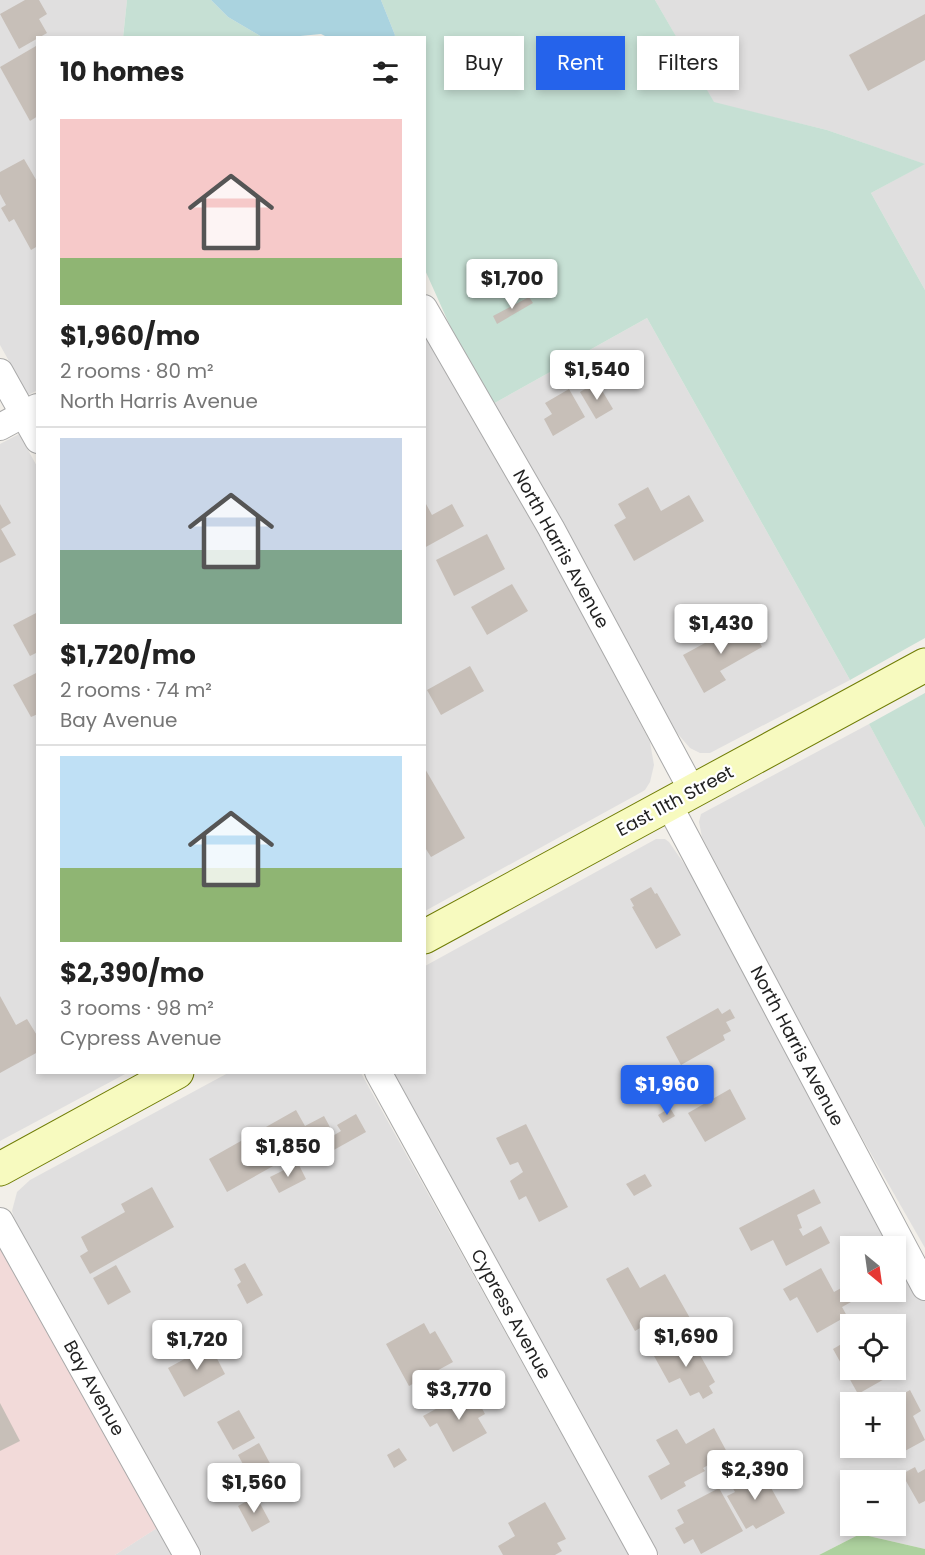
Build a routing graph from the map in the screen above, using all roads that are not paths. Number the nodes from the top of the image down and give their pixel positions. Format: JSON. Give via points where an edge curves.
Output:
{"nodes":[{"id":1,"x":426,"y":311,"type":"edge"},
{"id":2,"x":0,"y":372,"type":"edge"},
{"id":3,"x":30,"y":411,"type":"edge"},
{"id":4,"x":0,"y":427,"type":"edge"},
{"id":5,"x":36,"y":433,"type":"edge"},
{"id":6,"x":925,"y":665,"type":"edge"},
{"id":7,"x":681,"y":798,"type":"junction"},
{"id":8,"x":426,"y":937,"type":"edge"},
{"id":9,"x":173,"y":1074,"type":"edge"},
{"id":10,"x":379,"y":1074,"type":"edge"},
{"id":11,"x":0,"y":1169,"type":"edge"},
{"id":12,"x":0,"y":1221,"type":"edge"},
{"id":13,"x":925,"y":1287,"type":"edge"},
{"id":14,"x":187,"y":1555,"type":"edge"},
{"id":15,"x":644,"y":1555,"type":"edge"}],
"edges":[{"from":1,"to":7,"type":"street","name":"North Harris Avenue","via":[[551,528]]},
{"from":2,"to":3,"type":"street"},
{"from":3,"to":4,"type":"street"},
{"from":3,"to":5,"type":"street"},
{"from":6,"to":7,"type":"main road","name":"East 11th Street"},
{"from":7,"to":8,"type":"main road","name":"East 11th Street"},
{"from":7,"to":13,"type":"street","name":"North Harris Avenue"},
{"from":9,"to":11,"type":"main road"},
{"from":10,"to":15,"type":"street","name":"Cypress Avenue"},
{"from":12,"to":14,"type":"street","name":"Bay Avenue"}]}
